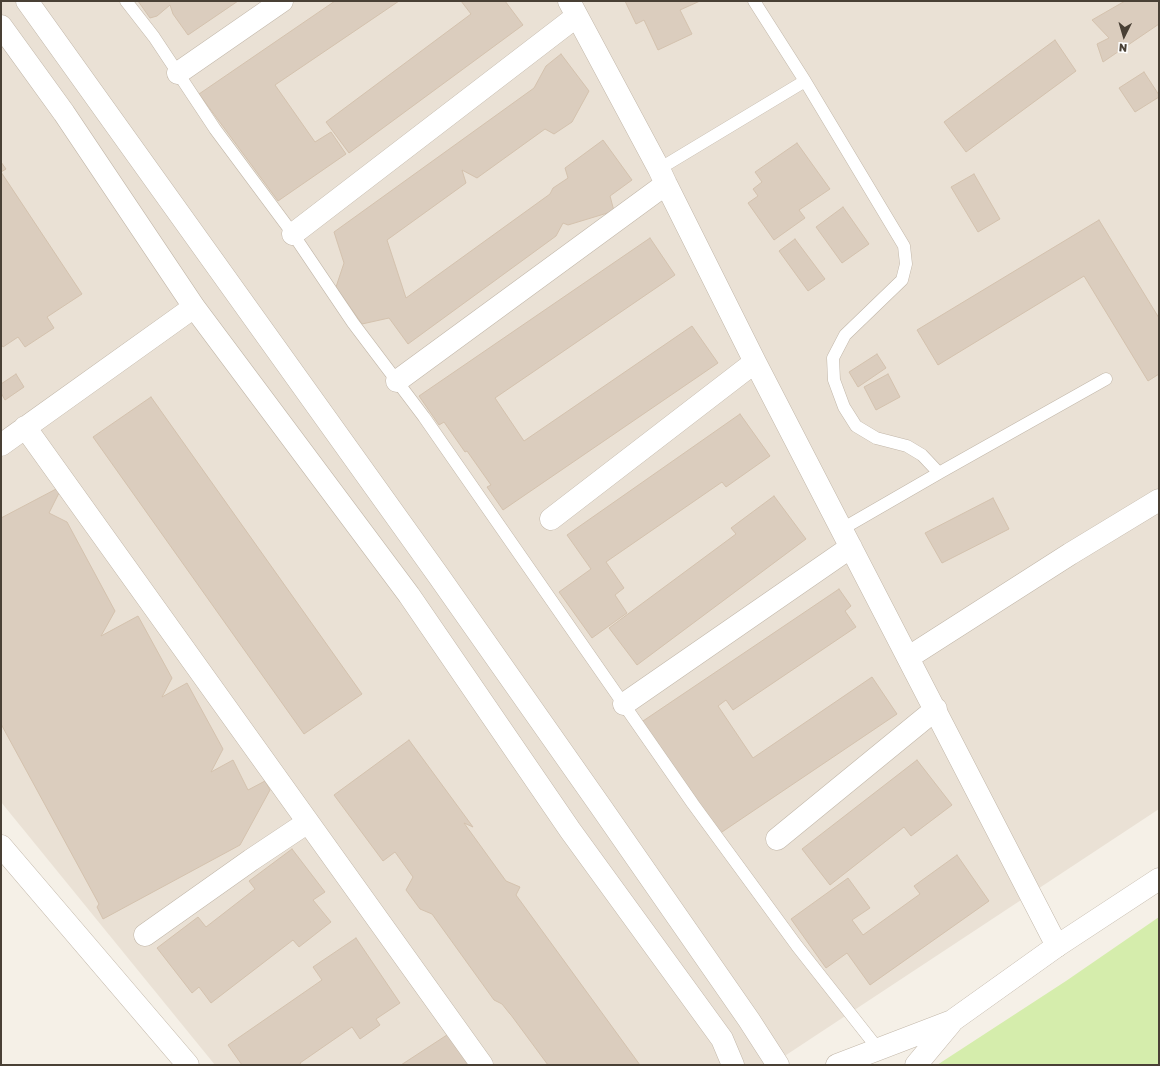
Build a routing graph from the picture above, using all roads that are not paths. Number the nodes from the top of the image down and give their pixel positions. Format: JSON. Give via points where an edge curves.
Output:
{"nodes":[{"id":1,"x":27,"y":1,"type":"edge"},
{"id":2,"x":126,"y":1,"type":"edge"},
{"id":3,"x":282,"y":1,"type":"edge"},
{"id":4,"x":754,"y":1,"type":"edge"},
{"id":5,"x":573,"y":8,"type":"edge"},
{"id":6,"x":1,"y":26,"type":"edge"},
{"id":7,"x":178,"y":73,"type":"junction"},
{"id":8,"x":805,"y":81,"type":"junction"},
{"id":9,"x":663,"y":176,"type":"junction"},
{"id":10,"x":293,"y":234,"type":"junction"},
{"id":11,"x":194,"y":307,"type":"junction"},
{"id":12,"x":756,"y":362,"type":"junction"},
{"id":13,"x":1106,"y":379,"type":"dead end"},
{"id":14,"x":396,"y":381,"type":"junction"},
{"id":15,"x":25,"y":427,"type":"junction"},
{"id":16,"x":1,"y":445,"type":"edge"},
{"id":17,"x":939,"y":473,"type":"junction"},
{"id":18,"x":1159,"y":500,"type":"edge"},
{"id":19,"x":551,"y":519,"type":"dead end"},
{"id":20,"x":847,"y":538,"type":"junction"},
{"id":21,"x":909,"y":657,"type":"junction"},
{"id":22,"x":624,"y":704,"type":"junction"},
{"id":23,"x":936,"y":709,"type":"junction"},
{"id":24,"x":308,"y":822,"type":"junction"},
{"id":25,"x":777,"y":839,"type":"dead end"},
{"id":26,"x":1,"y":846,"type":"edge"},
{"id":27,"x":1159,"y":879,"type":"edge"},
{"id":28,"x":145,"y":935,"type":"dead end"},
{"id":29,"x":1058,"y":946,"type":"junction"},
{"id":30,"x":952,"y":1021,"type":"junction"},
{"id":31,"x":879,"y":1050,"type":"junction"},
{"id":32,"x":188,"y":1065,"type":"edge"},
{"id":33,"x":482,"y":1065,"type":"edge"},
{"id":34,"x":733,"y":1065,"type":"edge"},
{"id":35,"x":778,"y":1065,"type":"edge"},
{"id":36,"x":837,"y":1065,"type":"edge"},
{"id":37,"x":916,"y":1065,"type":"edge"}],
"edges":[{"from":1,"to":35,"type":"street","via":[[438,575]]},
{"from":2,"to":7,"type":"lane"},
{"from":3,"to":7,"type":"street"},
{"from":4,"to":8,"type":"lane"},
{"from":5,"to":9,"type":"street"},
{"from":5,"to":10,"type":"street"},
{"from":6,"to":11,"type":"street","via":[[64,113]]},
{"from":7,"to":10,"type":"lane","via":[[215,129]]},
{"from":8,"to":9,"type":"lane"},
{"from":8,"to":17,"type":"lane","via":[[904,246],[906,264],[902,280],[845,335],[834,358],[834,380],[844,407],[856,426],[876,438],[907,446],[922,455]]},
{"from":9,"to":12,"type":"street"},
{"from":9,"to":14,"type":"street"},
{"from":10,"to":14,"type":"lane"},
{"from":11,"to":15,"type":"street"},
{"from":11,"to":34,"type":"street","via":[[409,595],[570,830],[722,1039]]},
{"from":12,"to":19,"type":"street"},
{"from":12,"to":20,"type":"street"},
{"from":13,"to":17,"type":"lane"},
{"from":14,"to":22,"type":"lane","via":[[429,424]]},
{"from":15,"to":16,"type":"street"},
{"from":15,"to":24,"type":"street"},
{"from":17,"to":20,"type":"lane"},
{"from":18,"to":21,"type":"street"},
{"from":20,"to":21,"type":"street"},
{"from":20,"to":22,"type":"street"},
{"from":21,"to":23,"type":"street"},
{"from":22,"to":31,"type":"lane","via":[[751,884]]},
{"from":23,"to":25,"type":"street"},
{"from":23,"to":29,"type":"street"},
{"from":24,"to":28,"type":"street"},
{"from":24,"to":33,"type":"street"},
{"from":26,"to":32,"type":"street"},
{"from":27,"to":29,"type":"street"},
{"from":29,"to":30,"type":"street"},
{"from":30,"to":31,"type":"street"},
{"from":30,"to":37,"type":"street"},
{"from":31,"to":36,"type":"street"}]}
